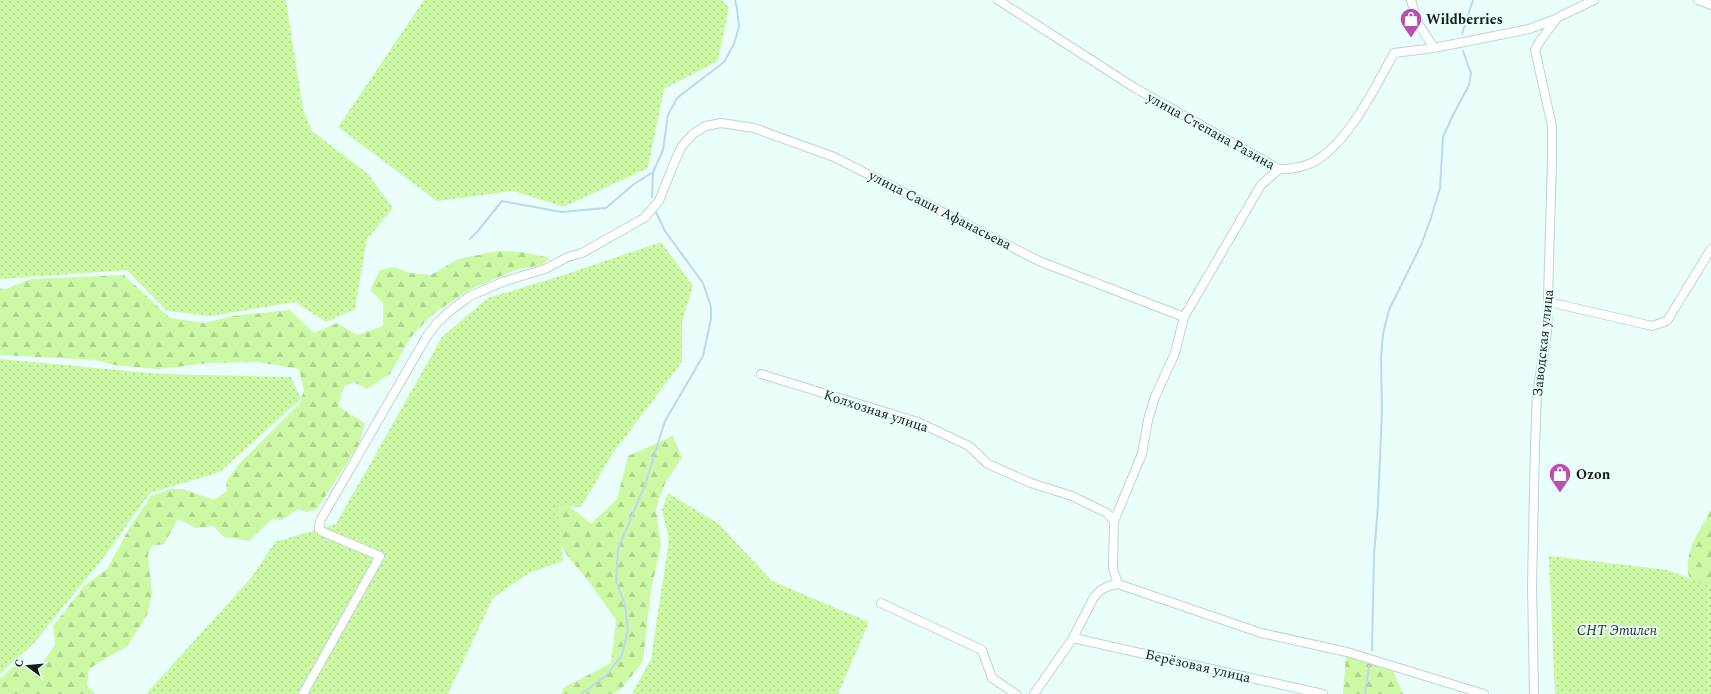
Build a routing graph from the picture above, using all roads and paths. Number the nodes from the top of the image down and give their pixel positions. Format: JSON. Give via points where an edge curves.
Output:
{"nodes":[{"id":1,"x":998,"y":0,"type":"edge"},
{"id":2,"x":1594,"y":0,"type":"edge"},
{"id":3,"x":1698,"y":0,"type":"edge"},
{"id":4,"x":1410,"y":1,"type":"edge"},
{"id":5,"x":1711,"y":5,"type":"edge"},
{"id":6,"x":1557,"y":18,"type":"junction"},
{"id":7,"x":1434,"y":48,"type":"junction"},
{"id":8,"x":1279,"y":169,"type":"junction"},
{"id":9,"x":1711,"y":249,"type":"edge"},
{"id":10,"x":1548,"y":302,"type":"junction"},
{"id":11,"x":1184,"y":317,"type":"junction"},
{"id":12,"x":761,"y":374,"type":"dead end"},
{"id":13,"x":1114,"y":521,"type":"junction"},
{"id":14,"x":1118,"y":584,"type":"junction"},
{"id":15,"x":881,"y":603,"type":"dead end"},
{"id":16,"x":1072,"y":638,"type":"junction"},
{"id":17,"x":303,"y":694,"type":"edge"},
{"id":18,"x":1016,"y":694,"type":"edge"},
{"id":19,"x":1034,"y":694,"type":"edge"},
{"id":20,"x":1323,"y":694,"type":"edge"},
{"id":21,"x":1484,"y":694,"type":"edge"},
{"id":22,"x":1534,"y":694,"type":"edge"}],
"edges":[{"from":1,"to":8,"type":"street","name":"улица Степана Разина","via":[[1135,88]]},
{"from":2,"to":6,"type":"street","name":"Заводская улица"},
{"from":3,"to":5,"type":"street"},
{"from":4,"to":7,"type":"street","via":[[1418,23]]},
{"from":6,"to":7,"type":"street","via":[[1529,29]]},
{"from":6,"to":10,"type":"street","name":"Заводская улица","via":[[1536,50],[1552,126]]},
{"from":7,"to":8,"type":"street","name":"улица Степана Разина","via":[[1394,53],[1341,139],[1320,159],[1301,167]]},
{"from":8,"to":11,"type":"street","via":[[1261,186]]},
{"from":9,"to":10,"type":"street","via":[[1667,321],[1662,324],[1652,326]]},
{"from":10,"to":22,"type":"street","name":"Заводская улица","via":[[1547,332],[1537,394],[1535,445],[1532,585]]},
{"from":11,"to":13,"type":"street","via":[[1175,353],[1155,397],[1142,454]]},
{"from":11,"to":17,"type":"street","name":"улица Саши Афанасьева","via":[[1039,261],[834,157],[754,128],[721,123],[706,126],[693,134],[682,146],[660,201],[644,218],[582,253],[470,296],[436,323],[320,521],[318,529],[323,532],[380,556]]},
{"from":12,"to":13,"type":"street","name":"Колхозная улица","via":[[918,422],[969,446],[988,464],[1030,483],[1072,496],[1107,513]]},
{"from":13,"to":14,"type":"street","via":[[1112,569]]},
{"from":14,"to":16,"type":"street","via":[[1101,590],[1094,597]]},
{"from":14,"to":21,"type":"street","via":[[1261,633],[1347,652]]},
{"from":15,"to":18,"type":"street","via":[[982,650],[992,678]]},
{"from":16,"to":19,"type":"street"},
{"from":16,"to":20,"type":"street","name":"Берёзовая улица"}]}
